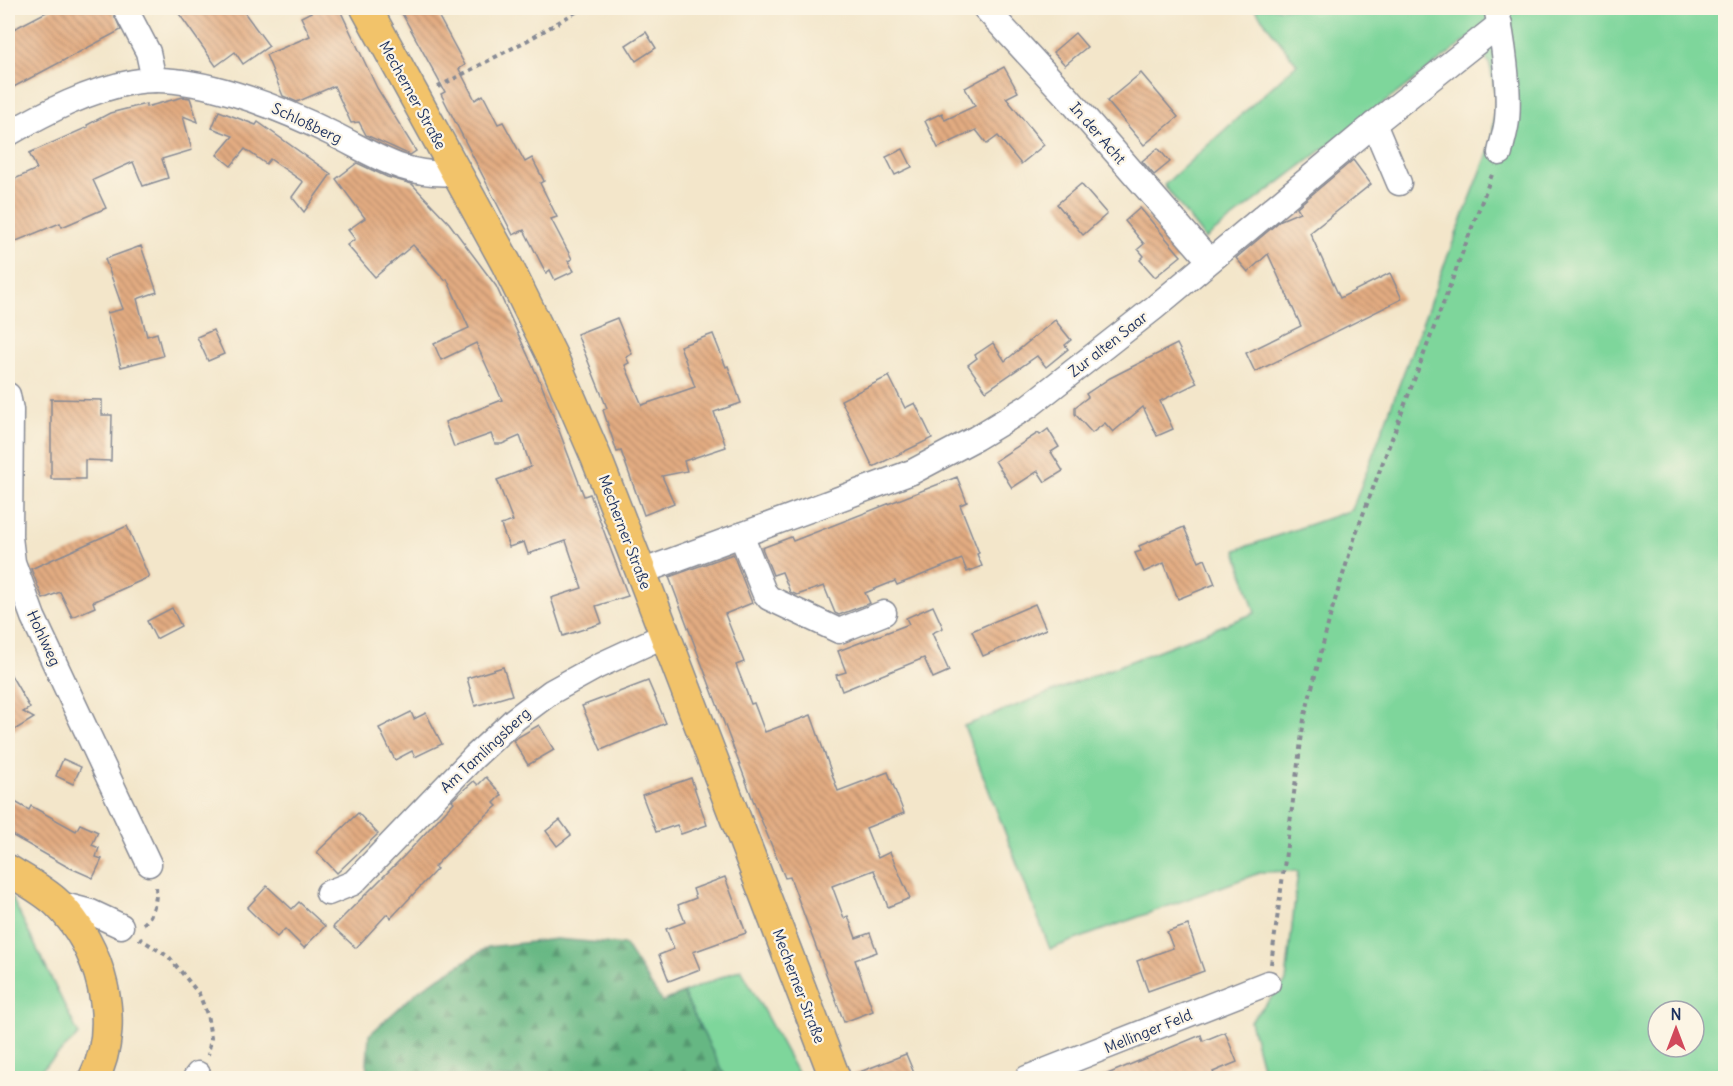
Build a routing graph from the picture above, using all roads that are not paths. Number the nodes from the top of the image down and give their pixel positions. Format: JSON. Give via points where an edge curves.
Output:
{"nodes":[{"id":1,"x":125,"y":8,"type":"edge"},
{"id":2,"x":366,"y":8,"type":"edge"},
{"id":3,"x":985,"y":8,"type":"edge"},
{"id":4,"x":1498,"y":16,"type":"edge"},
{"id":5,"x":154,"y":80,"type":"junction"},
{"id":6,"x":1374,"y":124,"type":"junction"},
{"id":7,"x":8,"y":134,"type":"edge"},
{"id":8,"x":1500,"y":153,"type":"road end"},
{"id":9,"x":456,"y":173,"type":"junction"},
{"id":10,"x":1399,"y":183,"type":"dead end"},
{"id":11,"x":1209,"y":260,"type":"junction"},
{"id":12,"x":8,"y":395,"type":"edge"},
{"id":13,"x":741,"y":535,"type":"junction"},
{"id":14,"x":641,"y":572,"type":"junction"},
{"id":15,"x":884,"y":614,"type":"dead end"},
{"id":16,"x":665,"y":635,"type":"junction"},
{"id":17,"x":149,"y":864,"type":"road end"},
{"id":18,"x":8,"y":870,"type":"edge"},
{"id":19,"x":327,"y":893,"type":"dead end"},
{"id":20,"x":57,"y":903,"type":"junction"},
{"id":21,"x":125,"y":929,"type":"road end"},
{"id":22,"x":1268,"y":983,"type":"road end"},
{"id":23,"x":94,"y":1078,"type":"edge"},
{"id":24,"x":835,"y":1078,"type":"edge"},
{"id":25,"x":1027,"y":1078,"type":"edge"}],
"edges":[{"from":1,"to":5,"type":"street","via":[[148,52]]},
{"from":2,"to":9,"type":"main road","name":"Mecherner Straße"},
{"from":3,"to":11,"type":"street","name":"In der Acht"},
{"from":4,"to":6,"type":"street","name":"Zur alten Saar"},
{"from":4,"to":8,"type":"street","via":[[1507,121]]},
{"from":5,"to":7,"type":"street","name":"Schloßberg","via":[[94,93]]},
{"from":5,"to":9,"type":"street","name":"Schloßberg","via":[[179,81],[264,104],[312,123],[392,165],[422,173]]},
{"from":6,"to":10,"type":"street"},
{"from":6,"to":11,"type":"street","name":"Zur alten Saar"},
{"from":9,"to":14,"type":"main road","name":"Mecherner Straße","via":[[554,360]]},
{"from":11,"to":13,"type":"street","name":"Zur alten Saar","via":[[1029,406],[976,438],[912,472]]},
{"from":12,"to":17,"type":"street","name":"Hohlweg","via":[[13,562],[33,617]]},
{"from":13,"to":14,"type":"street","name":"Zur alten Saar"},
{"from":13,"to":15,"type":"street","via":[[770,598],[838,631]]},
{"from":14,"to":16,"type":"main road","name":"Mecherner Straße"},
{"from":16,"to":19,"type":"street","name":"Am Tamlingsberg","via":[[550,692],[474,757],[352,883]]},
{"from":16,"to":24,"type":"main road","name":"Mecherner Straße"},
{"from":18,"to":20,"type":"main road"},
{"from":20,"to":21,"type":"street","via":[[91,912]]},
{"from":20,"to":23,"type":"main road","via":[[88,947],[104,995],[104,1047]]},
{"from":22,"to":25,"type":"street","name":"Mellinger Feld"}]}
